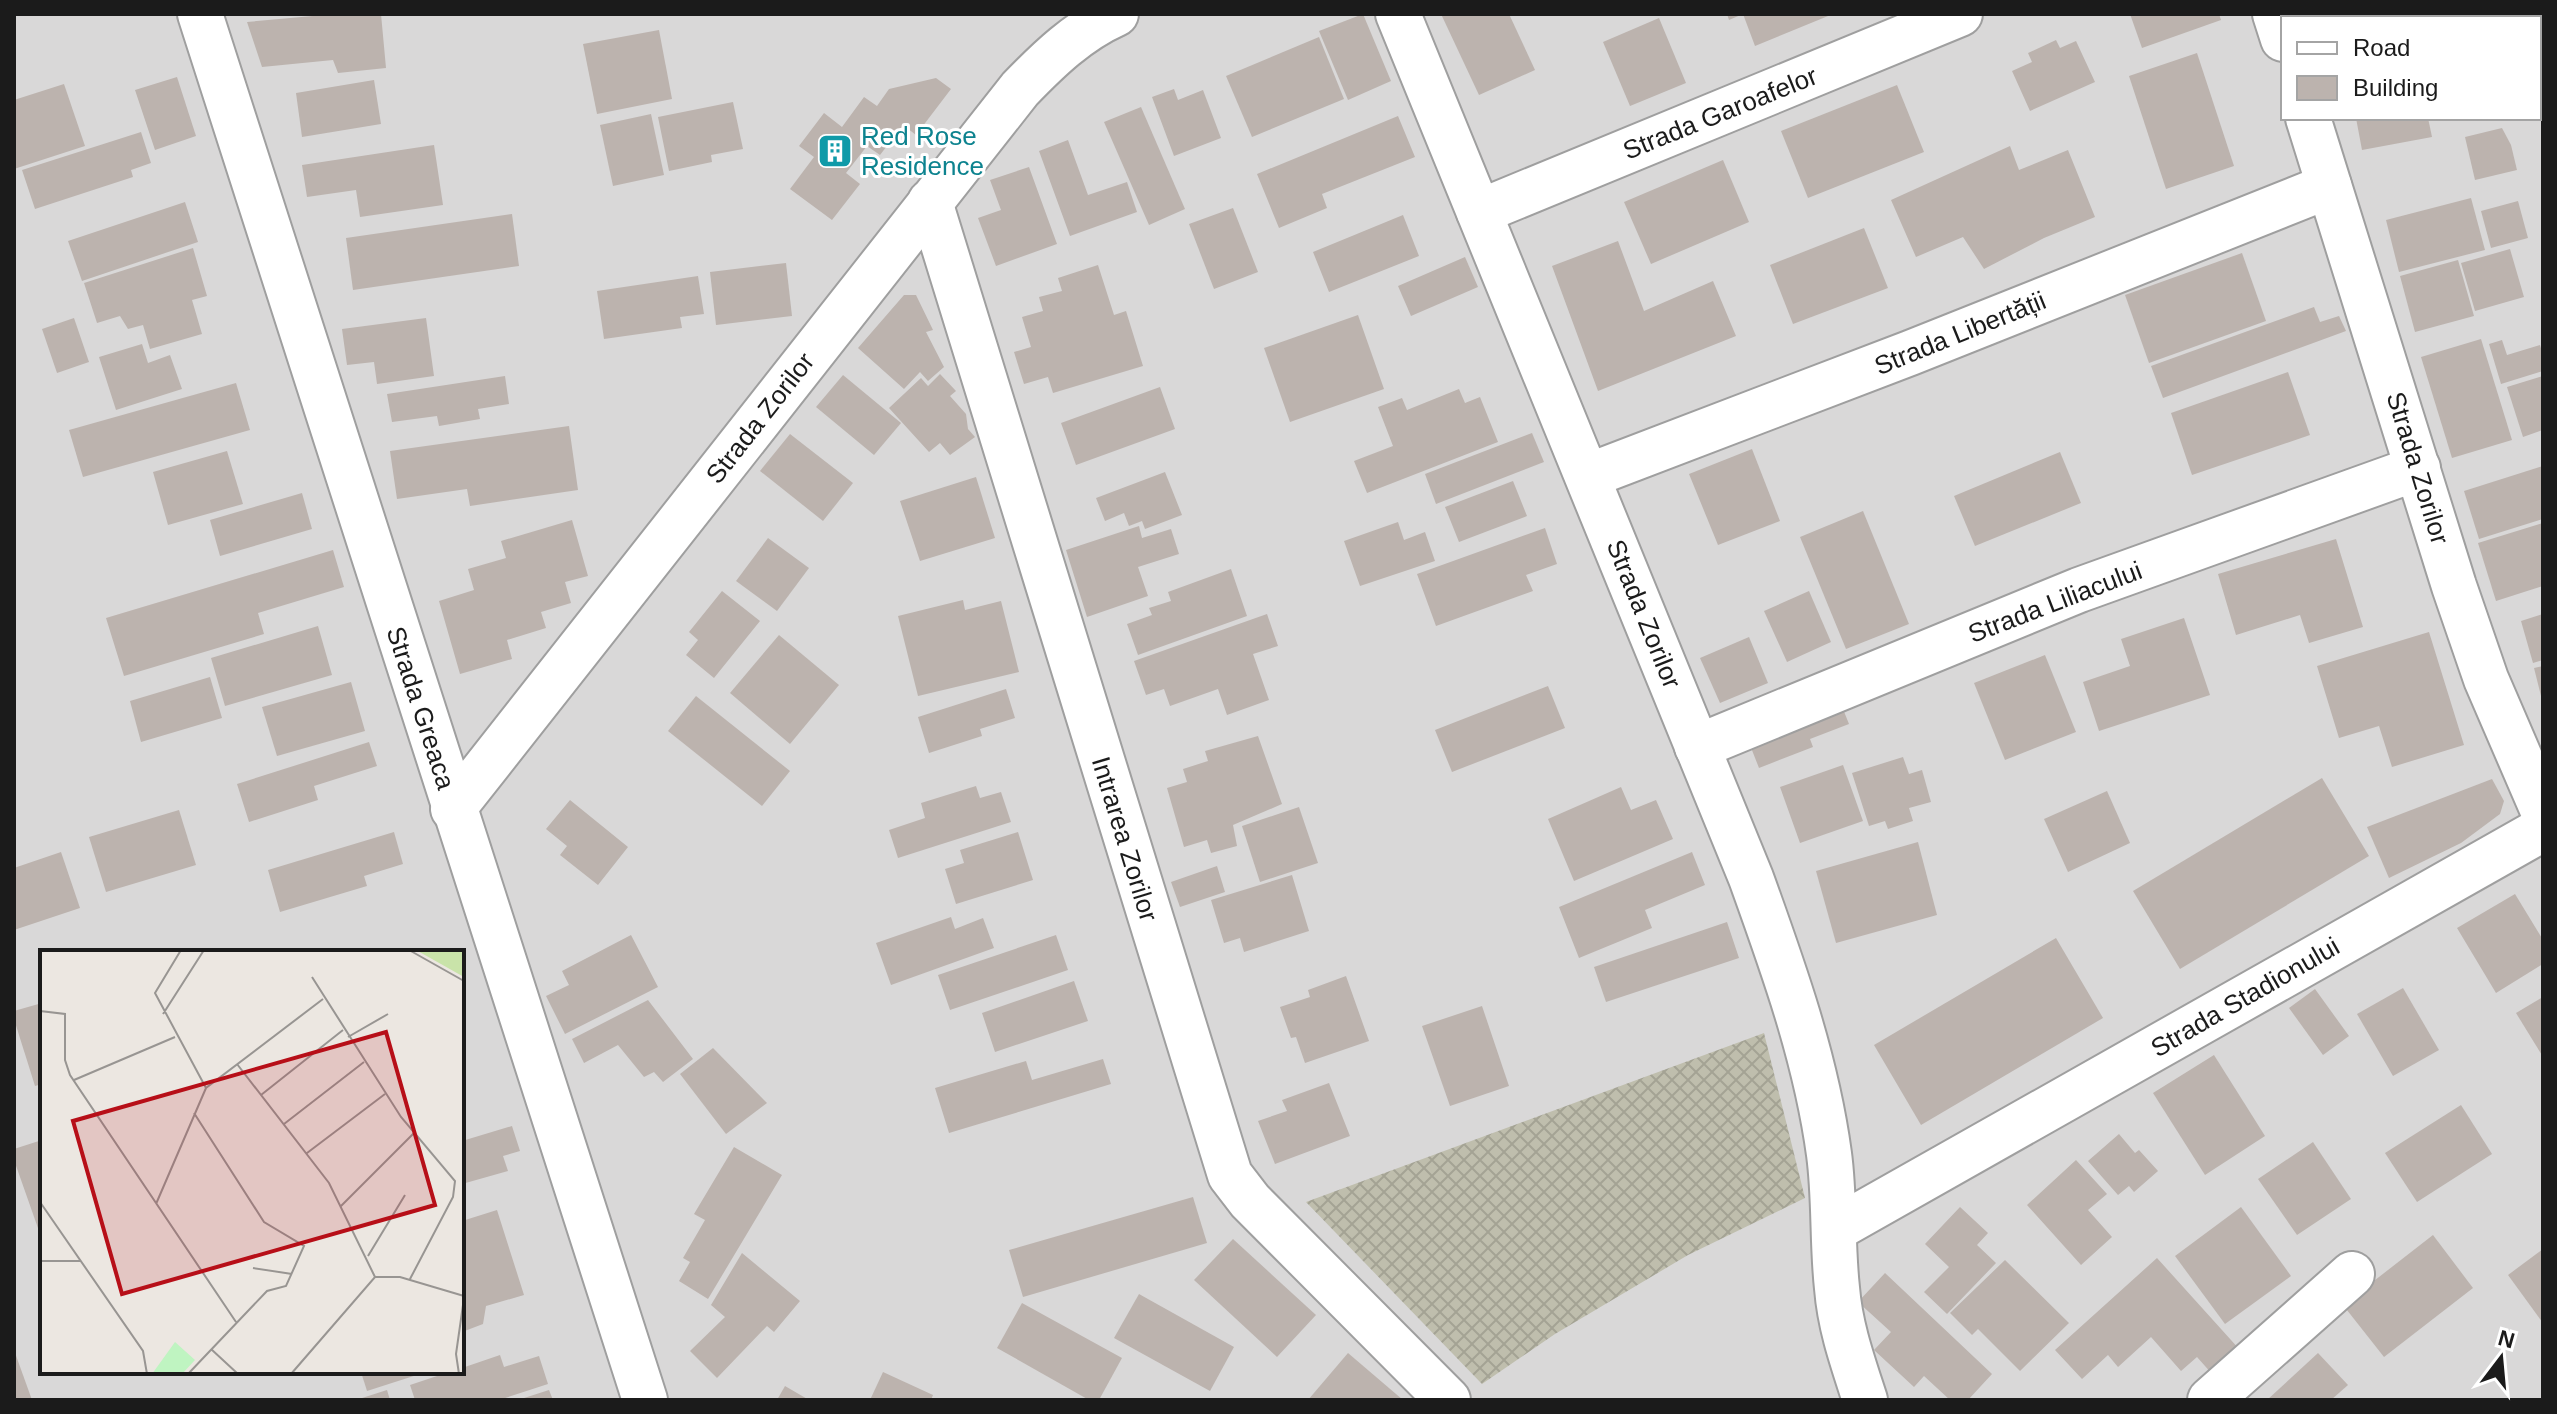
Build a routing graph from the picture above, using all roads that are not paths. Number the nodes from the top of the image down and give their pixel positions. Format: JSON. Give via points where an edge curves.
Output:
{"nodes":[{"id":1,"x":200,"y":14,"type":"edge"},
{"id":2,"x":1116,"y":14,"type":"edge"},
{"id":3,"x":1398,"y":14,"type":"edge"},
{"id":4,"x":1960,"y":14,"type":"edge"},
{"id":5,"x":1073,"y":25,"type":"edge"},
{"id":6,"x":2309,"y":120,"type":"edge"},
{"id":7,"x":2329,"y":186,"type":"junction"},
{"id":8,"x":930,"y":202,"type":"junction"},
{"id":9,"x":1479,"y":212,"type":"junction"},
{"id":10,"x":2418,"y":468,"type":"junction"},
{"id":11,"x":1588,"y":476,"type":"junction"},
{"id":12,"x":1697,"y":747,"type":"junction"},
{"id":13,"x":453,"y":809,"type":"junction"},
{"id":14,"x":2543,"y":811,"type":"edge"},
{"id":15,"x":2543,"y":829,"type":"edge"},
{"id":16,"x":1835,"y":1229,"type":"junction"},
{"id":17,"x":2352,"y":1274,"type":"dead end"},
{"id":18,"x":645,"y":1400,"type":"edge"},
{"id":19,"x":1448,"y":1400,"type":"edge"},
{"id":20,"x":1865,"y":1400,"type":"edge"},
{"id":21,"x":2210,"y":1400,"type":"edge"}],
"edges":[{"from":1,"to":13,"type":"street","name":"Strada Greaca"},
{"from":2,"to":5,"type":"street","name":"Strada Zorilor"},
{"from":3,"to":9,"type":"street","name":"Strada Zorilor"},
{"from":4,"to":9,"type":"street","name":"Strada Garoafelor"},
{"from":5,"to":8,"type":"street","name":"Strada Zorilor"},
{"from":6,"to":7,"type":"street","name":"Strada Zorilor"},
{"from":7,"to":10,"type":"street","name":"Strada Zorilor"},
{"from":7,"to":11,"type":"street","name":"Strada Libertății"},
{"from":8,"to":13,"type":"street","name":"Strada Zorilor"},
{"from":8,"to":19,"type":"street","name":"Intrarea Zorilor","via":[[1230,1175]]},
{"from":9,"to":11,"type":"street","name":"Strada Zorilor"},
{"from":10,"to":12,"type":"street","name":"Strada Liliacului","via":[[2079,590]]},
{"from":10,"to":14,"type":"street","name":"Strada Zorilor","via":[[2486,679]]},
{"from":11,"to":12,"type":"street","name":"Strada Zorilor"},
{"from":12,"to":16,"type":"street","name":"Strada Zorilor","via":[[1751,878],[1800,1020],[1829,1153]]},
{"from":13,"to":18,"type":"street","name":"Strada Greaca"},
{"from":15,"to":16,"type":"street","name":"Strada Stadionului"},
{"from":16,"to":20,"type":"street","name":"Strada Zorilor","via":[[1844,1338]]},
{"from":17,"to":21,"type":"street"}]}
